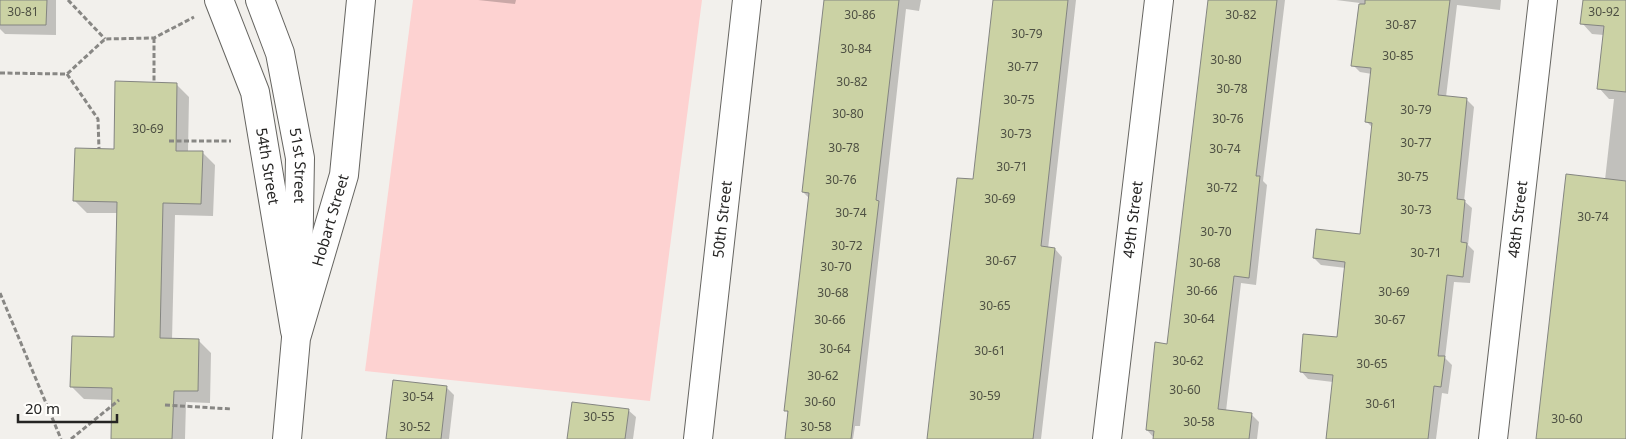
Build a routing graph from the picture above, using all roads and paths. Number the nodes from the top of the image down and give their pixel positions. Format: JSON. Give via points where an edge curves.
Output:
{"nodes":[{"id":1,"x":68,"y":0,"type":"edge"},
{"id":2,"x":219,"y":0,"type":"edge"},
{"id":3,"x":260,"y":0,"type":"edge"},
{"id":4,"x":362,"y":0,"type":"edge"},
{"id":5,"x":747,"y":0,"type":"edge"},
{"id":6,"x":1159,"y":0,"type":"edge"},
{"id":7,"x":1543,"y":0,"type":"edge"},
{"id":8,"x":196,"y":16,"type":"dead end"},
{"id":9,"x":154,"y":38,"type":"junction"},
{"id":10,"x":105,"y":39,"type":"junction"},
{"id":11,"x":0,"y":73,"type":"edge"},
{"id":12,"x":67,"y":74,"type":"junction"},
{"id":13,"x":154,"y":82,"type":"dead end"},
{"id":14,"x":169,"y":141,"type":"dead end"},
{"id":15,"x":232,"y":141,"type":"dead end"},
{"id":16,"x":99,"y":149,"type":"dead end"},
{"id":17,"x":0,"y":293,"type":"edge"},
{"id":18,"x":296,"y":338,"type":"junction"},
{"id":19,"x":118,"y":400,"type":"dead end"},
{"id":20,"x":165,"y":405,"type":"dead end"},
{"id":21,"x":232,"y":409,"type":"dead end"},
{"id":22,"x":61,"y":439,"type":"edge"},
{"id":23,"x":71,"y":439,"type":"edge"},
{"id":24,"x":288,"y":439,"type":"edge"},
{"id":25,"x":698,"y":439,"type":"edge"},
{"id":26,"x":1107,"y":439,"type":"edge"},
{"id":27,"x":1493,"y":439,"type":"edge"}],
"edges":[{"from":1,"to":10,"type":"path"},
{"from":2,"to":18,"type":"street","name":"54th Street","via":[[256,92]]},
{"from":3,"to":18,"type":"street","name":"51st Street","via":[[280,53],[300,158]]},
{"from":4,"to":18,"type":"street","name":"Hobart Street","via":[[344,175]]},
{"from":5,"to":25,"type":"street","name":"50th Street"},
{"from":6,"to":26,"type":"street","name":"49th Street"},
{"from":7,"to":27,"type":"street","name":"48th Street"},
{"from":8,"to":9,"type":"path"},
{"from":9,"to":10,"type":"path"},
{"from":9,"to":13,"type":"path"},
{"from":10,"to":12,"type":"path"},
{"from":11,"to":12,"type":"path"},
{"from":12,"to":16,"type":"path","via":[[98,119]]},
{"from":14,"to":15,"type":"path"},
{"from":17,"to":22,"type":"path"},
{"from":18,"to":24,"type":"street","name":"Hobart Street"},
{"from":19,"to":23,"type":"path"},
{"from":20,"to":21,"type":"path"}]}
